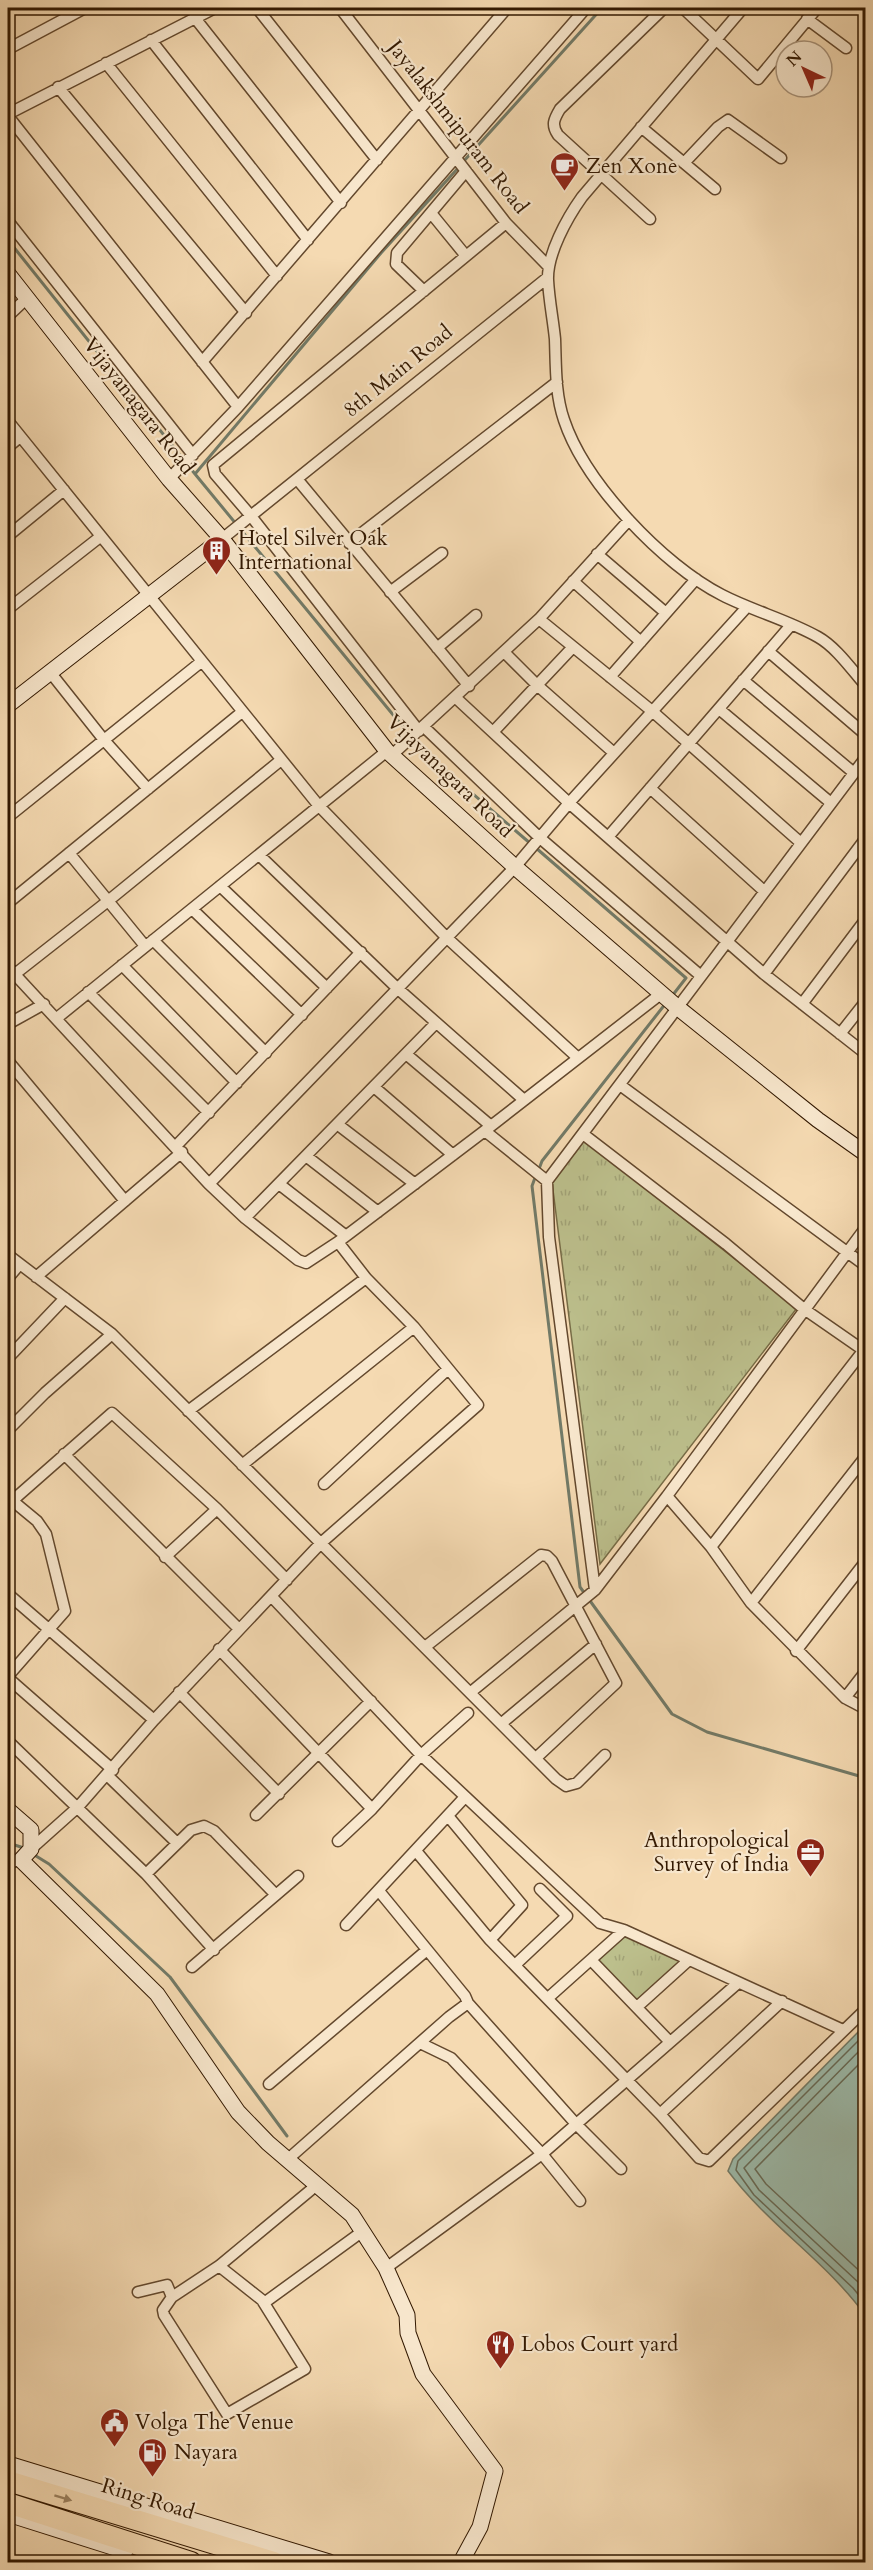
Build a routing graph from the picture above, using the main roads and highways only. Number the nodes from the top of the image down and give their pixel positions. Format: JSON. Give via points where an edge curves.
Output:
{"nodes":[{"id":1,"x":8,"y":2481,"type":"edge"},
{"id":2,"x":8,"y":2503,"type":"edge"},
{"id":3,"x":191,"y":2562,"type":"edge"},
{"id":4,"x":274,"y":2562,"type":"edge"}],
"edges":[{"from":1,"to":4,"type":"highway","name":"Ring Road","one_way":true},
{"from":2,"to":3,"type":"highway"}]}
